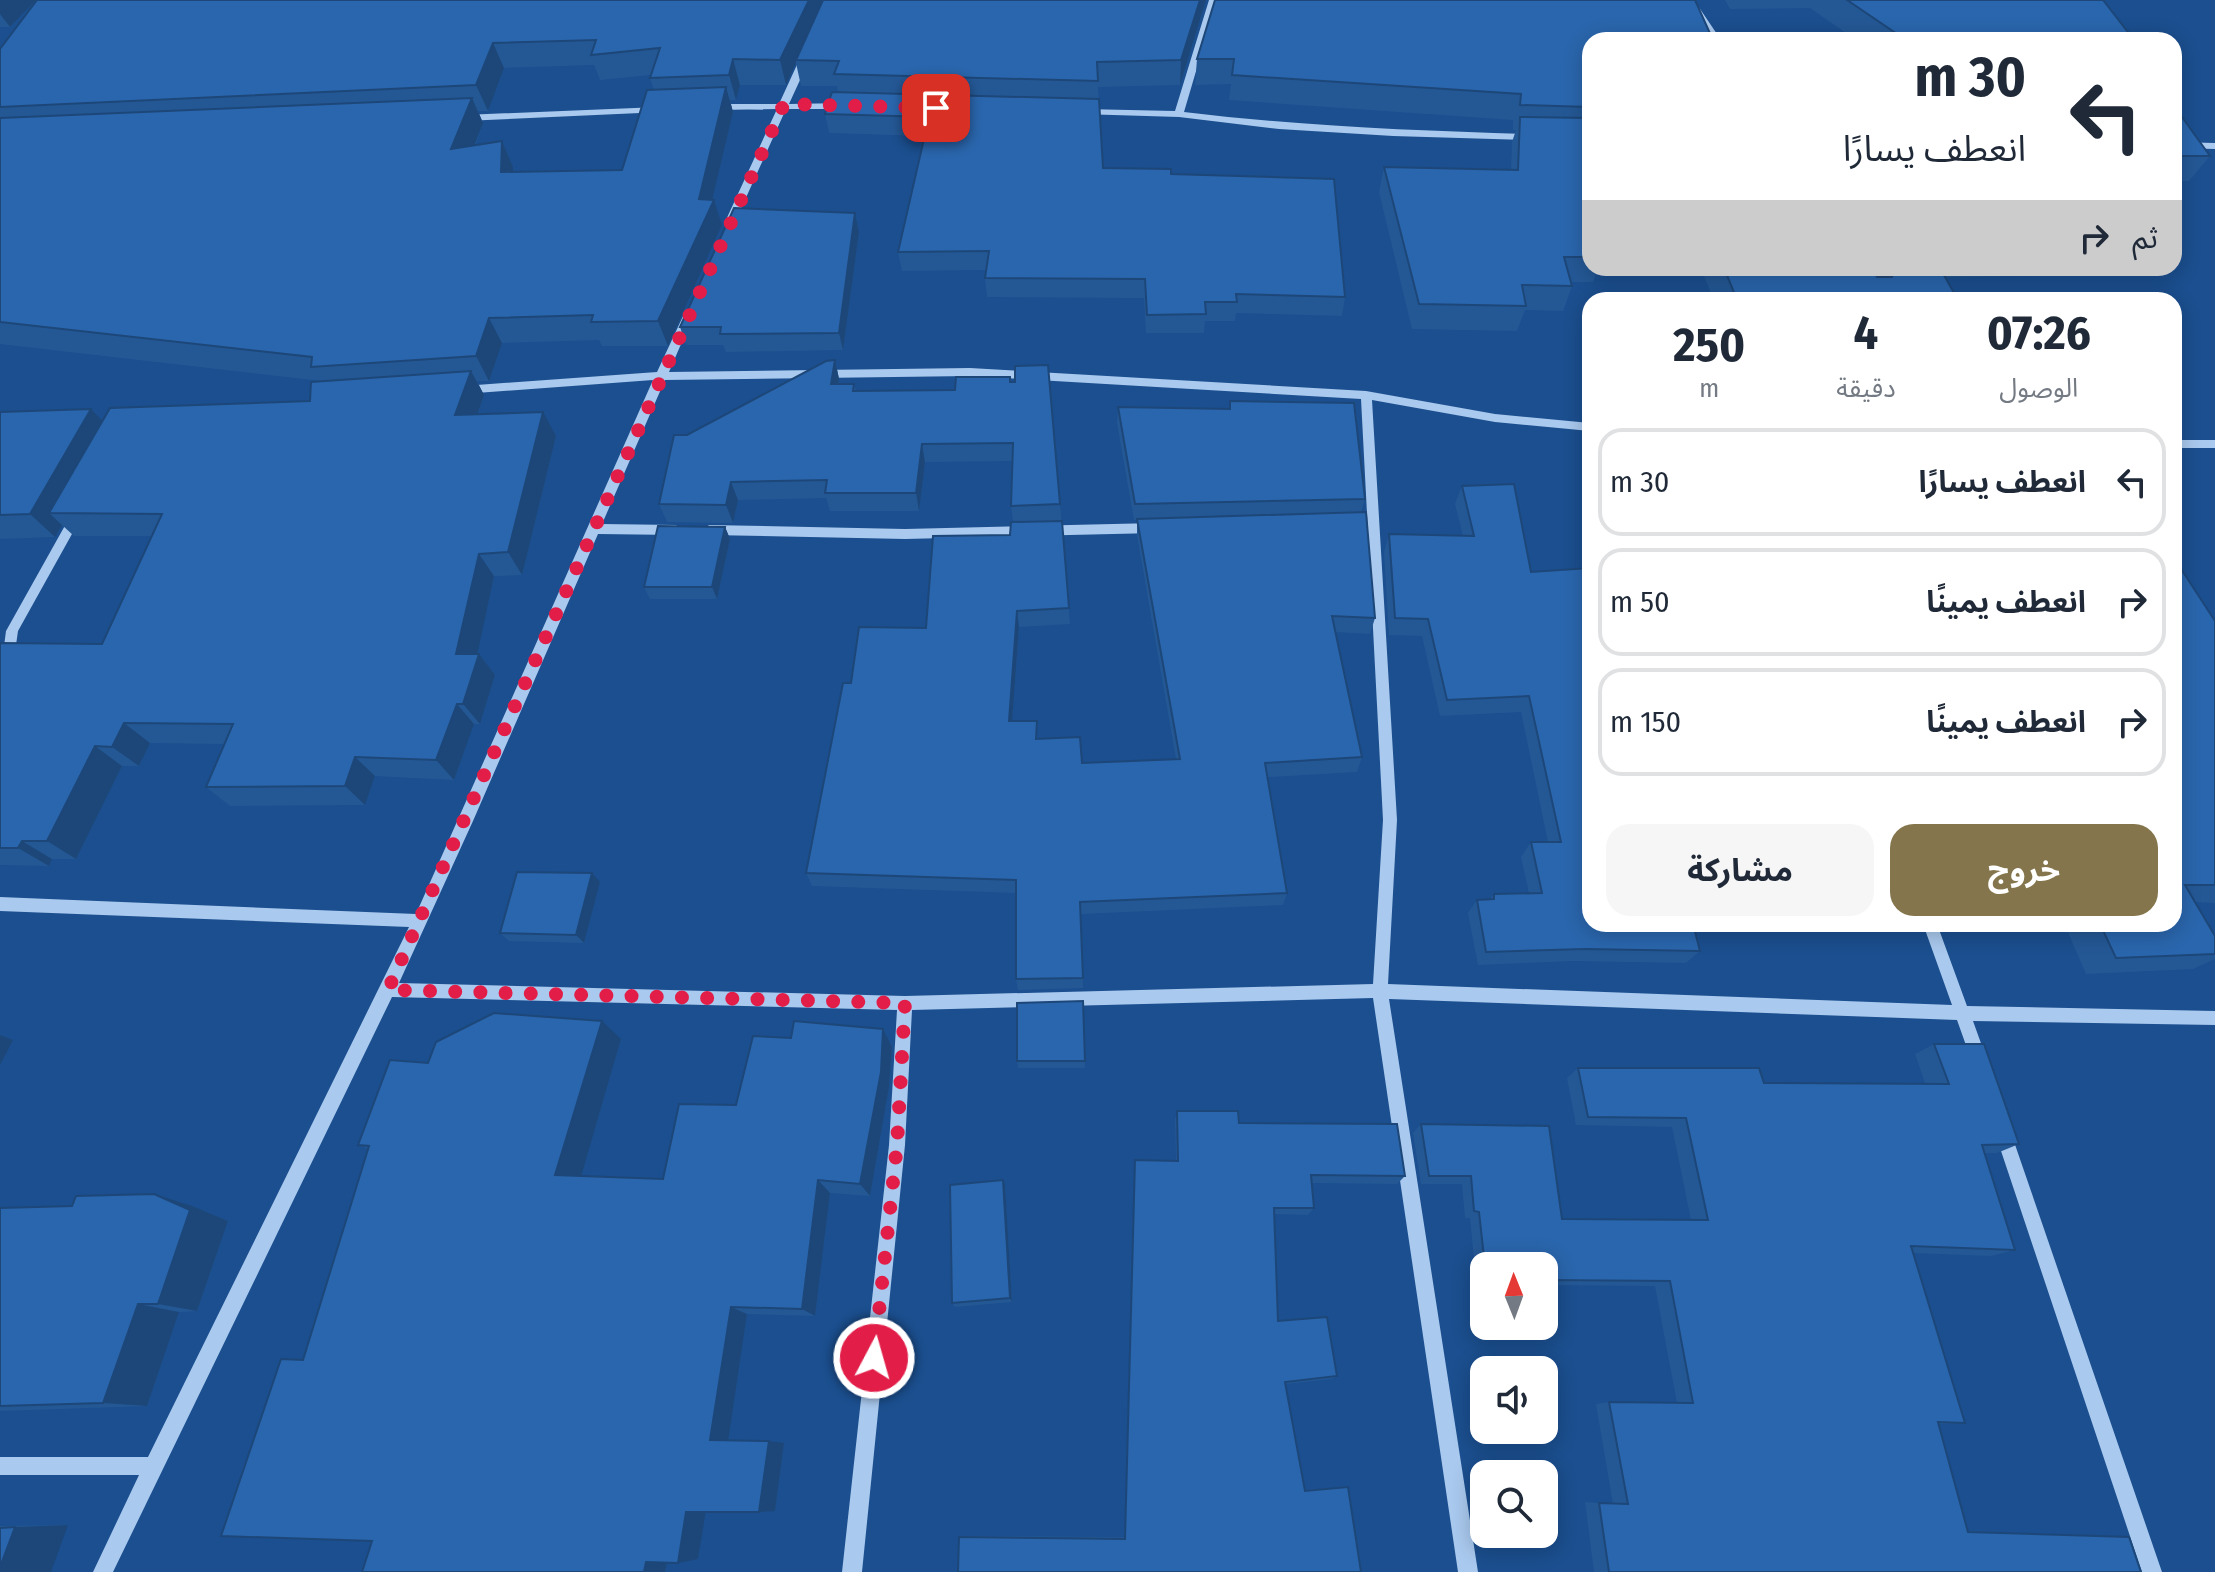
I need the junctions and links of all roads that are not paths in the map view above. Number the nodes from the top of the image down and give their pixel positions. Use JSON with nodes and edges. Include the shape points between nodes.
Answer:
{"nodes":[{"id":1,"x":1213,"y":0,"type":"edge"},
{"id":2,"x":1690,"y":0,"type":"edge"},
{"id":3,"x":1712,"y":32,"type":"edge"},
{"id":4,"x":814,"y":39,"type":"edge"},
{"id":5,"x":784,"y":104,"type":"junction"},
{"id":6,"x":863,"y":106,"type":"edge"},
{"id":7,"x":706,"y":108,"type":"edge"},
{"id":8,"x":674,"y":109,"type":"edge"},
{"id":9,"x":1068,"y":112,"type":"edge"},
{"id":10,"x":1179,"y":114,"type":"junction"},
{"id":11,"x":455,"y":118,"type":"edge"},
{"id":12,"x":1537,"y":137,"type":"edge"},
{"id":13,"x":2182,"y":145,"type":"edge"},
{"id":14,"x":2215,"y":146,"type":"edge"},
{"id":15,"x":725,"y":233,"type":"edge"},
{"id":16,"x":693,"y":305,"type":"edge"},
{"id":17,"x":661,"y":376,"type":"junction"},
{"id":18,"x":443,"y":392,"type":"edge"},
{"id":19,"x":1366,"y":395,"type":"junction"},
{"id":20,"x":1582,"y":426,"type":"edge"},
{"id":21,"x":2182,"y":444,"type":"edge"},
{"id":22,"x":2215,"y":444,"type":"edge"},
{"id":23,"x":80,"y":509,"type":"edge"},
{"id":24,"x":1172,"y":528,"type":"edge"},
{"id":25,"x":596,"y":529,"type":"junction"},
{"id":26,"x":0,"y":668,"type":"edge"},
{"id":27,"x":0,"y":904,"type":"edge"},
{"id":28,"x":420,"y":921,"type":"junction"},
{"id":29,"x":1933,"y":932,"type":"edge"},
{"id":30,"x":388,"y":990,"type":"junction"},
{"id":31,"x":1380,"y":991,"type":"junction"},
{"id":32,"x":905,"y":1003,"type":"junction"},
{"id":33,"x":1962,"y":1013,"type":"junction"},
{"id":34,"x":2215,"y":1018,"type":"edge"},
{"id":35,"x":1983,"y":1073,"type":"edge"},
{"id":36,"x":1998,"y":1119,"type":"edge"},
{"id":37,"x":0,"y":1466,"type":"edge"},
{"id":38,"x":152,"y":1466,"type":"junction"},
{"id":39,"x":103,"y":1572,"type":"edge"},
{"id":40,"x":852,"y":1572,"type":"edge"},
{"id":41,"x":1468,"y":1572,"type":"edge"},
{"id":42,"x":2152,"y":1572,"type":"edge"}],
"edges":[{"from":1,"to":10,"type":"street"},
{"from":2,"to":3,"type":"street"},
{"from":4,"to":5,"type":"street"},
{"from":5,"to":6,"type":"street"},
{"from":5,"to":7,"type":"street"},
{"from":5,"to":15,"type":"street"},
{"from":8,"to":11,"type":"street"},
{"from":9,"to":10,"type":"street"},
{"from":10,"to":12,"type":"street","via":[[1279,126]]},
{"from":13,"to":14,"type":"street"},
{"from":16,"to":17,"type":"street"},
{"from":17,"to":18,"type":"street"},
{"from":17,"to":19,"type":"street","via":[[970,372]]},
{"from":17,"to":25,"type":"street"},
{"from":19,"to":20,"type":"street","via":[[1495,418]]},
{"from":19,"to":31,"type":"street","via":[[1364,521],[1390,820]]},
{"from":21,"to":22,"type":"street"},
{"from":23,"to":26,"type":"street","via":[[12,631],[9,655]]},
{"from":24,"to":25,"type":"street","via":[[905,534]]},
{"from":25,"to":28,"type":"street"},
{"from":27,"to":28,"type":"street"},
{"from":28,"to":30,"type":"street"},
{"from":29,"to":33,"type":"street"},
{"from":30,"to":32,"type":"street"},
{"from":30,"to":38,"type":"street"},
{"from":31,"to":32,"type":"street"},
{"from":31,"to":33,"type":"street"},
{"from":31,"to":41,"type":"street"},
{"from":32,"to":40,"type":"street","via":[[897,1145]]},
{"from":33,"to":34,"type":"street"},
{"from":33,"to":35,"type":"street"},
{"from":36,"to":42,"type":"street"},
{"from":37,"to":38,"type":"street"},
{"from":38,"to":39,"type":"street"}]}
